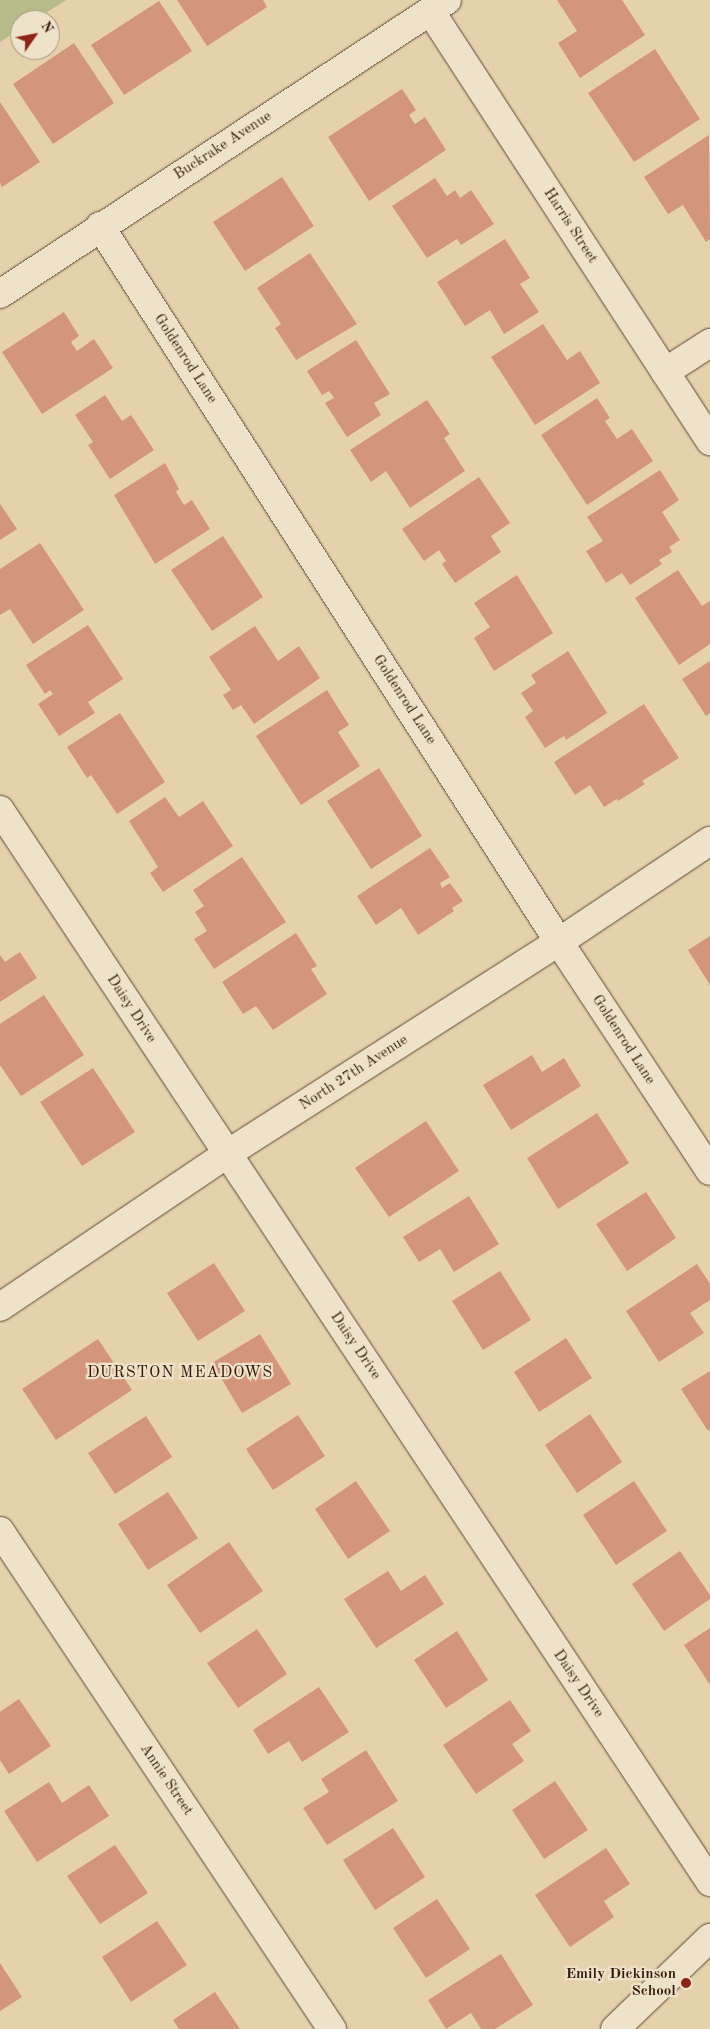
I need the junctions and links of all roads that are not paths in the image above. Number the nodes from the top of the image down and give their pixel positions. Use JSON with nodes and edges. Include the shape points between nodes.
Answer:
{"nodes":[{"id":1,"x":439,"y":6,"type":"edge"},
{"id":2,"x":100,"y":226,"type":"junction"},
{"id":3,"x":0,"y":294,"type":"edge"},
{"id":4,"x":710,"y":343,"type":"edge"},
{"id":5,"x":664,"y":372,"type":"junction"},
{"id":6,"x":710,"y":440,"type":"edge"},
{"id":7,"x":0,"y":810,"type":"edge"},
{"id":8,"x":710,"y":841,"type":"edge"},
{"id":9,"x":559,"y":942,"type":"junction"},
{"id":10,"x":227,"y":1154,"type":"junction"},
{"id":11,"x":710,"y":1172,"type":"edge"},
{"id":12,"x":0,"y":1307,"type":"edge"},
{"id":13,"x":0,"y":1531,"type":"edge"},
{"id":14,"x":710,"y":1882,"type":"edge"},
{"id":15,"x":710,"y":1938,"type":"edge"},
{"id":16,"x":332,"y":2029,"type":"edge"},
{"id":17,"x":615,"y":2029,"type":"edge"}],
"edges":[{"from":1,"to":2,"type":"street","name":"Buckrake Avenue"},
{"from":1,"to":5,"type":"street","name":"Harris Street"},
{"from":2,"to":3,"type":"street","name":"Buckrake Avenue"},
{"from":2,"to":9,"type":"street","name":"Goldenrod Lane"},
{"from":4,"to":5,"type":"street"},
{"from":5,"to":6,"type":"street","name":"Harris Street"},
{"from":7,"to":10,"type":"street","name":"Daisy Drive"},
{"from":8,"to":9,"type":"street","name":"North 27th Avenue"},
{"from":9,"to":10,"type":"street","name":"North 27th Avenue"},
{"from":9,"to":11,"type":"street","name":"Goldenrod Lane"},
{"from":10,"to":12,"type":"street","name":"North 27th Avenue"},
{"from":10,"to":14,"type":"street","name":"Daisy Drive"},
{"from":13,"to":16,"type":"street","name":"Annie Street"},
{"from":15,"to":17,"type":"street"}]}
